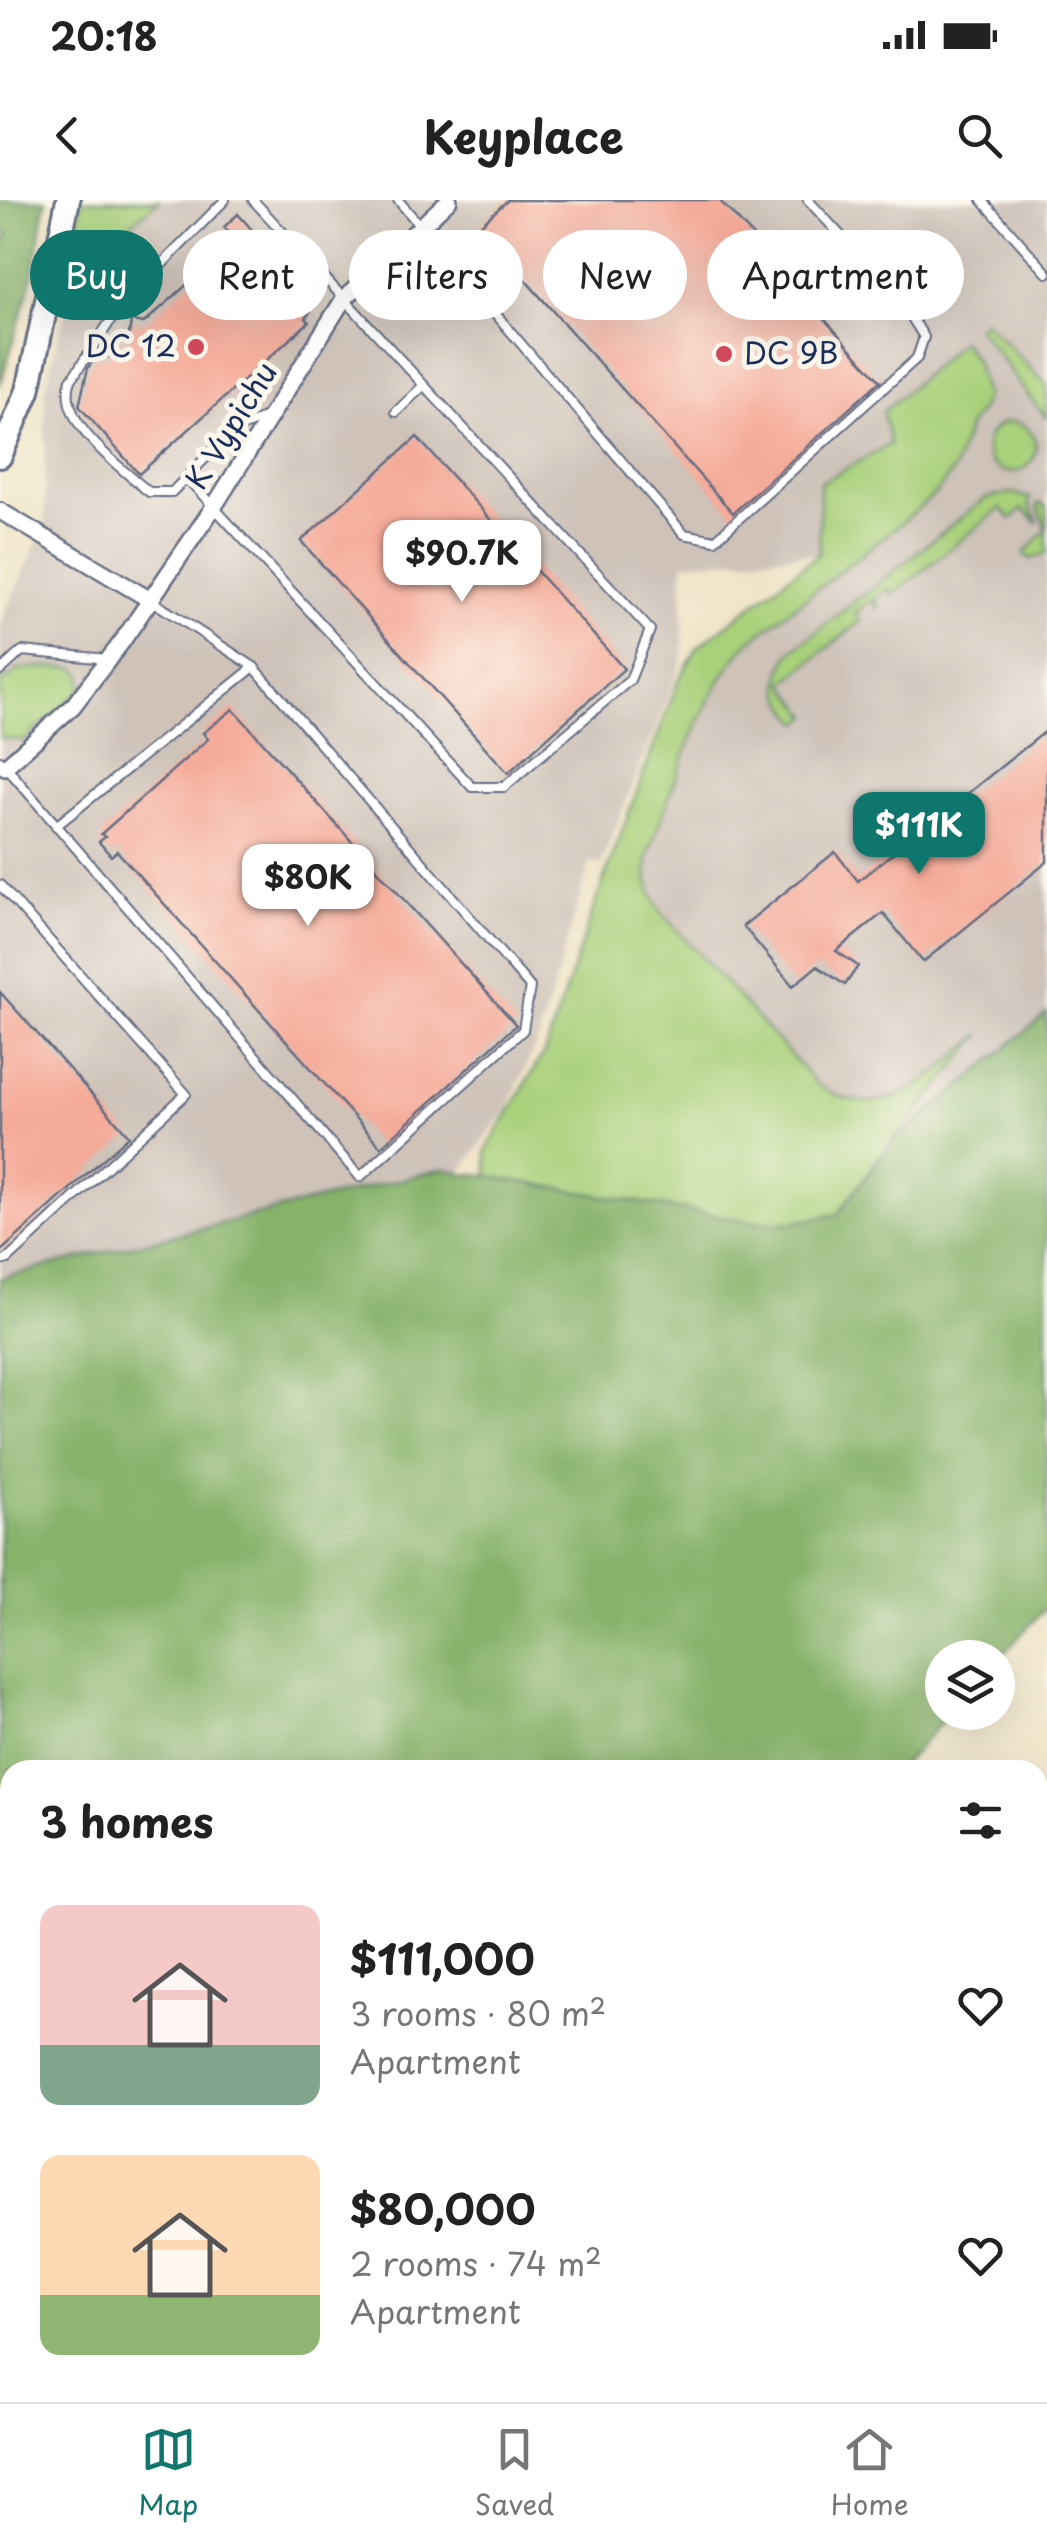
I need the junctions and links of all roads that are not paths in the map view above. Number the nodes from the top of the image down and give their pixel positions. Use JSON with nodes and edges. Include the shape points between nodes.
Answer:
{"nodes":[{"id":1,"x":68,"y":200,"type":"edge"},
{"id":2,"x":226,"y":200,"type":"edge"},
{"id":3,"x":252,"y":200,"type":"edge"},
{"id":4,"x":398,"y":200,"type":"edge"},
{"id":5,"x":449,"y":200,"type":"edge"},
{"id":6,"x":808,"y":200,"type":"edge"},
{"id":7,"x":982,"y":200,"type":"edge"},
{"id":8,"x":420,"y":225,"type":"junction"},
{"id":9,"x":1047,"y":273,"type":"edge"},
{"id":10,"x":343,"y":300,"type":"junction"},
{"id":11,"x":423,"y":386,"type":"junction"},
{"id":12,"x":396,"y":412,"type":"dead end"},
{"id":13,"x":272,"y":416,"type":"junction"},
{"id":14,"x":0,"y":456,"type":"edge"},
{"id":15,"x":186,"y":477,"type":"junction"},
{"id":16,"x":215,"y":505,"type":"junction"},
{"id":17,"x":0,"y":511,"type":"edge"},
{"id":18,"x":152,"y":601,"type":"junction"},
{"id":19,"x":109,"y":660,"type":"junction"},
{"id":20,"x":254,"y":667,"type":"junction"},
{"id":21,"x":0,"y":670,"type":"edge"},
{"id":22,"x":2,"y":766,"type":"edge"},
{"id":23,"x":56,"y":826,"type":"junction"},
{"id":24,"x":0,"y":885,"type":"edge"},
{"id":25,"x":0,"y":1261,"type":"edge"}],
"edges":[{"from":1,"to":14,"type":"main road","via":[[28,391]]},
{"from":2,"to":15,"type":"lane","via":[[119,308],[66,393],[68,409],[96,444],[149,492],[172,492]]},
{"from":3,"to":10,"type":"lane"},
{"from":4,"to":8,"type":"lane"},
{"from":5,"to":8,"type":"street","name":"K Vypichu"},
{"from":6,"to":8,"type":"lane","via":[[902,302],[924,337],[917,358],[716,540],[684,534]]},
{"from":7,"to":9,"type":"lane"},
{"from":8,"to":10,"type":"street","name":"K Vypichu"},
{"from":10,"to":11,"type":"lane"},
{"from":10,"to":13,"type":"street","name":"K Vypichu"},
{"from":11,"to":12,"type":"lane"},
{"from":11,"to":16,"type":"lane","via":[[650,630],[630,680],[504,787],[472,787]]},
{"from":13,"to":15,"type":"lane","via":[[233,430]]},
{"from":13,"to":16,"type":"street","name":"K Vypichu"},
{"from":15,"to":16,"type":"lane"},
{"from":16,"to":18,"type":"street","name":"K Vypichu"},
{"from":17,"to":18,"type":"street"},
{"from":18,"to":19,"type":"street","name":"K Vypichu"},
{"from":18,"to":20,"type":"lane"},
{"from":19,"to":21,"type":"lane","via":[[22,651]]},
{"from":19,"to":22,"type":"street","name":"K Vypichu","via":[[73,706]]},
{"from":20,"to":23,"type":"lane"},
{"from":20,"to":23,"type":"lane","via":[[530,987],[523,1030],[360,1177]]},
{"from":22,"to":23,"type":"lane"},
{"from":24,"to":25,"type":"lane","via":[[186,1094]]}]}
